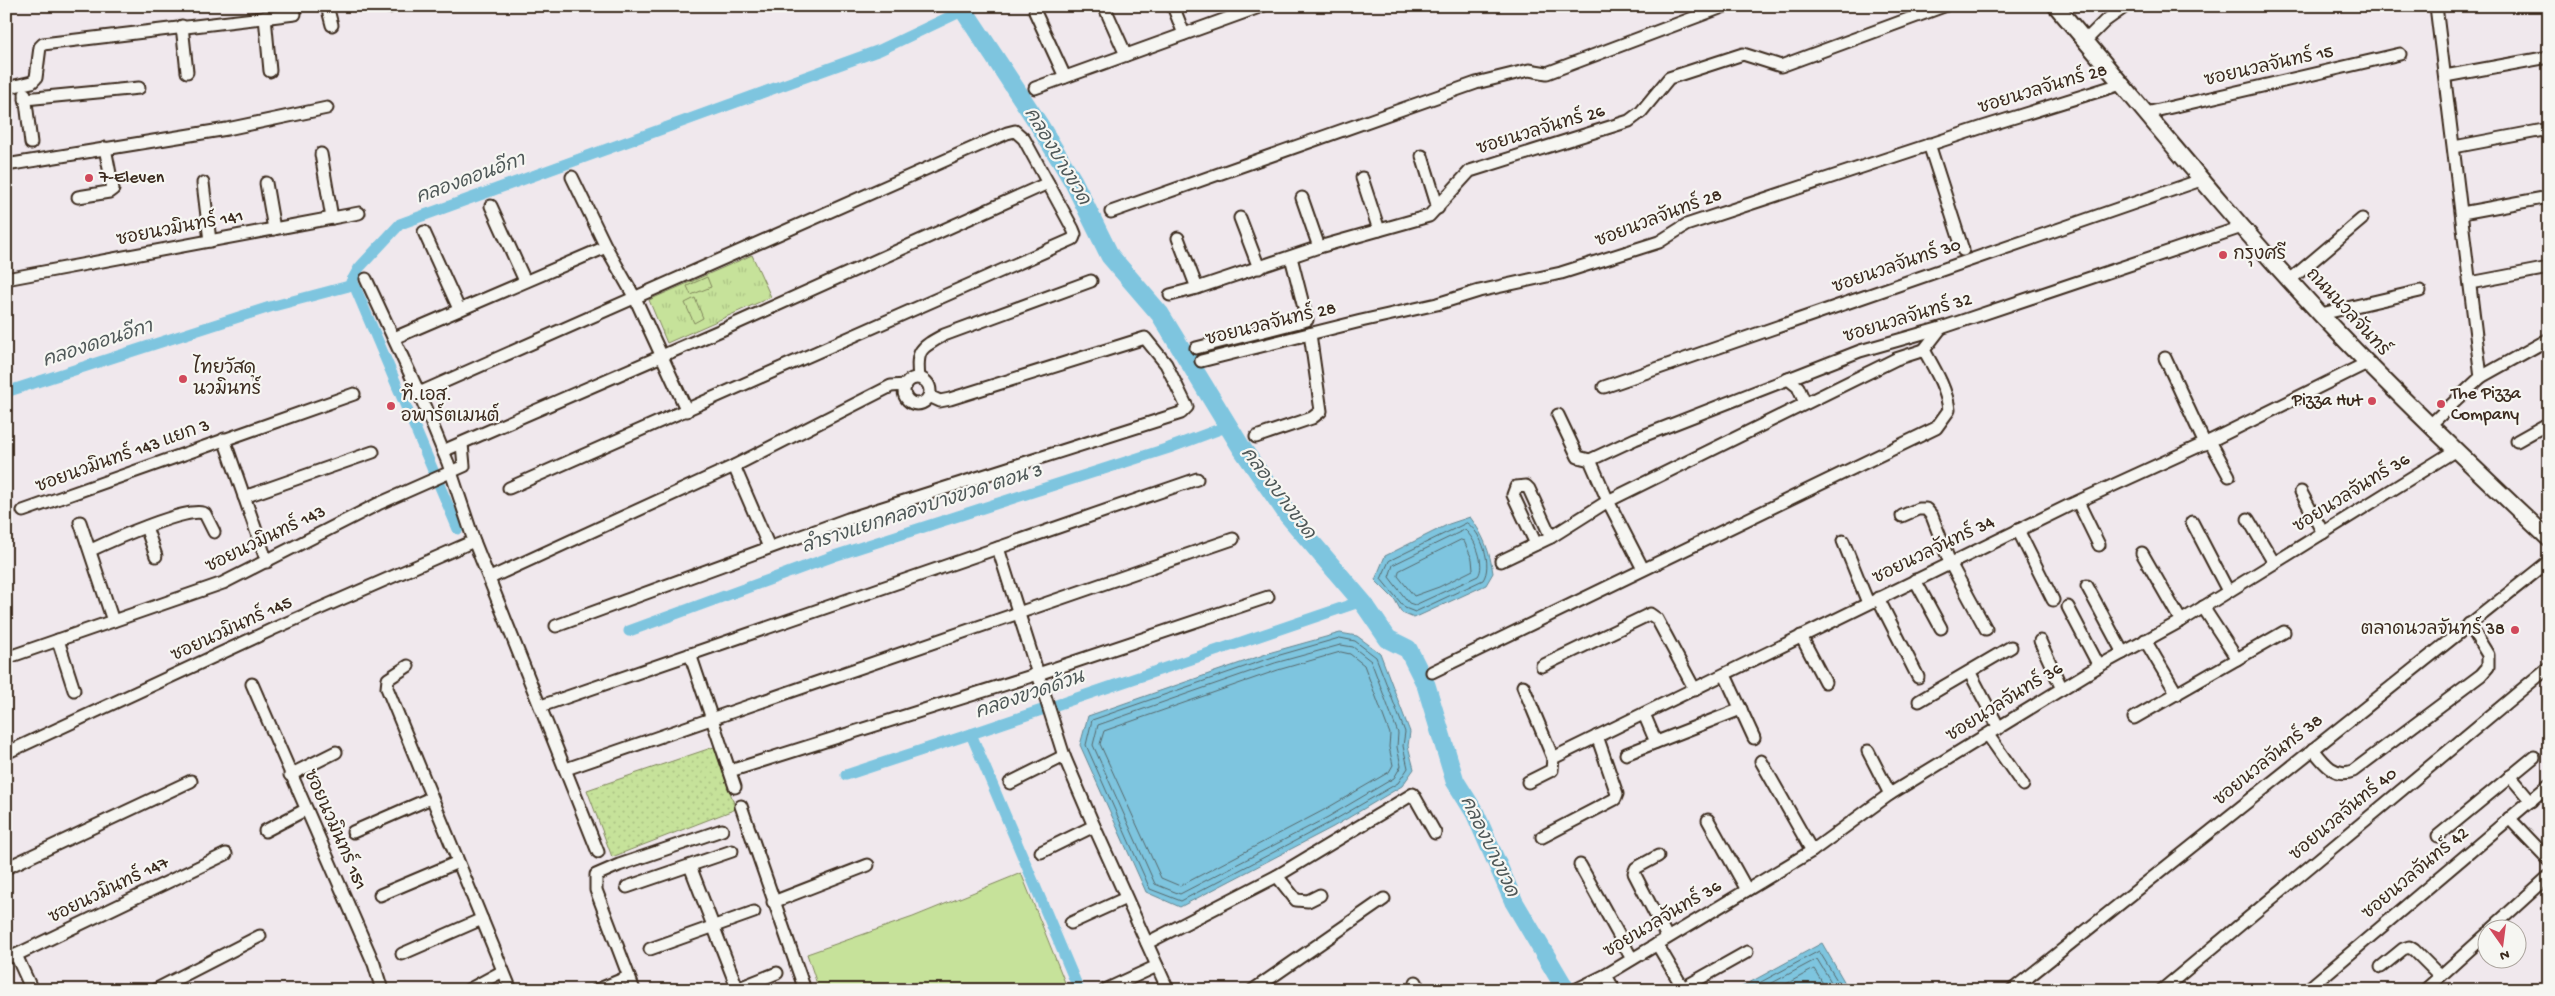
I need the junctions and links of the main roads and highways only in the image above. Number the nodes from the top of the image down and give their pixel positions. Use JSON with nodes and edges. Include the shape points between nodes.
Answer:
{"nodes":[{"id":1,"x":2056,"y":6,"type":"edge"},
{"id":2,"x":2549,"y":539,"type":"edge"}],
"edges":[{"from":1,"to":2,"type":"main road","name":"ถนนนวลจันทร์","via":[[2242,228],[2320,314],[2430,426]]}]}
